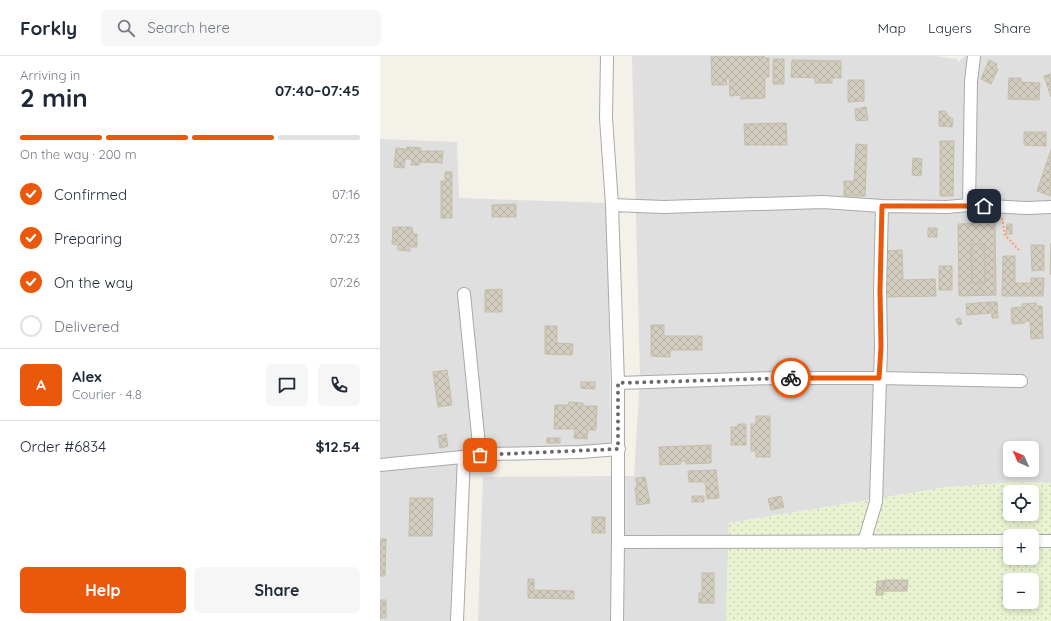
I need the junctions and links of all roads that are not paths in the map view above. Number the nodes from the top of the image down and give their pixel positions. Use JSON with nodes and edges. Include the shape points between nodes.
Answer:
{"nodes":[{"id":1,"x":607,"y":56,"type":"edge"},
{"id":2,"x":974,"y":56,"type":"edge"},
{"id":3,"x":612,"y":205,"type":"junction"},
{"id":4,"x":969,"y":205,"type":"junction"},
{"id":5,"x":882,"y":206,"type":"junction"},
{"id":6,"x":1051,"y":207,"type":"edge"},
{"id":7,"x":464,"y":294,"type":"dead end"},
{"id":8,"x":879,"y":378,"type":"junction"},
{"id":9,"x":1021,"y":381,"type":"dead end"},
{"id":10,"x":618,"y":383,"type":"junction"},
{"id":11,"x":618,"y":449,"type":"junction"},
{"id":12,"x":480,"y":455,"type":"junction"},
{"id":13,"x":464,"y":457,"type":"junction"},
{"id":14,"x":380,"y":465,"type":"edge"},
{"id":15,"x":1003,"y":541,"type":"edge"},
{"id":16,"x":1039,"y":541,"type":"edge"},
{"id":17,"x":1051,"y":541,"type":"edge"},
{"id":18,"x":618,"y":542,"type":"junction"},
{"id":19,"x":864,"y":542,"type":"junction"},
{"id":20,"x":456,"y":621,"type":"edge"},
{"id":21,"x":617,"y":621,"type":"edge"}],
"edges":[{"from":1,"to":3,"type":"street","via":[[606,118]]},
{"from":2,"to":4,"type":"street","via":[[971,81]]},
{"from":3,"to":5,"type":"street","via":[[672,207],[823,202]]},
{"from":3,"to":10,"type":"street"},
{"from":4,"to":5,"type":"street"},
{"from":4,"to":6,"type":"street"},
{"from":5,"to":8,"type":"street"},
{"from":7,"to":12,"type":"street"},
{"from":8,"to":9,"type":"street"},
{"from":8,"to":10,"type":"street"},
{"from":8,"to":19,"type":"street","via":[[876,502]]},
{"from":10,"to":11,"type":"street"},
{"from":11,"to":12,"type":"street"},
{"from":11,"to":18,"type":"street"},
{"from":12,"to":13,"type":"street"},
{"from":13,"to":14,"type":"street"},
{"from":13,"to":20,"type":"street"},
{"from":15,"to":19,"type":"street"},
{"from":16,"to":17,"type":"street"},
{"from":18,"to":19,"type":"street"},
{"from":18,"to":21,"type":"street"}]}
